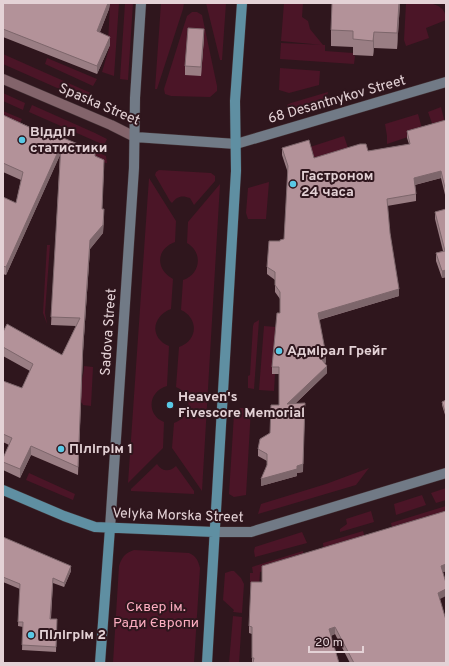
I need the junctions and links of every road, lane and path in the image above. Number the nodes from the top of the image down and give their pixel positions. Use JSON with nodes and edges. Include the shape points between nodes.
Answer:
{"nodes":[{"id":1,"x":141,"y":3,"type":"edge"},
{"id":2,"x":242,"y":3,"type":"edge"},
{"id":3,"x":3,"y":79,"type":"edge"},
{"id":4,"x":446,"y":82,"type":"edge"},
{"id":5,"x":135,"y":137,"type":"junction"},
{"id":6,"x":236,"y":144,"type":"junction"},
{"id":7,"x":446,"y":473,"type":"edge"},
{"id":8,"x":3,"y":490,"type":"edge"},
{"id":9,"x":110,"y":528,"type":"junction"},
{"id":10,"x":214,"y":532,"type":"junction"},
{"id":11,"x":100,"y":663,"type":"edge"},
{"id":12,"x":207,"y":663,"type":"edge"}],
"edges":[{"from":1,"to":5,"type":"main road","name":"Sadova Street"},
{"from":2,"to":6,"type":"main road","via":[[235,101]]},
{"from":3,"to":5,"type":"street","name":"Spaska Street"},
{"from":4,"to":6,"type":"main road","name":"68 Desantnykov Street"},
{"from":5,"to":6,"type":"main road","name":"Spaska Street"},
{"from":5,"to":9,"type":"main road","name":"Sadova Street"},
{"from":6,"to":10,"type":"main road"},
{"from":7,"to":10,"type":"main road","name":"Velyka Morska Street","via":[[251,532]]},
{"from":8,"to":9,"type":"main road","name":"Velyka Morska Street","via":[[84,524]]},
{"from":9,"to":10,"type":"main road","name":"Velyka Morska Street"},
{"from":9,"to":11,"type":"main road","name":"Sadova Street"},
{"from":10,"to":12,"type":"main road"}]}
